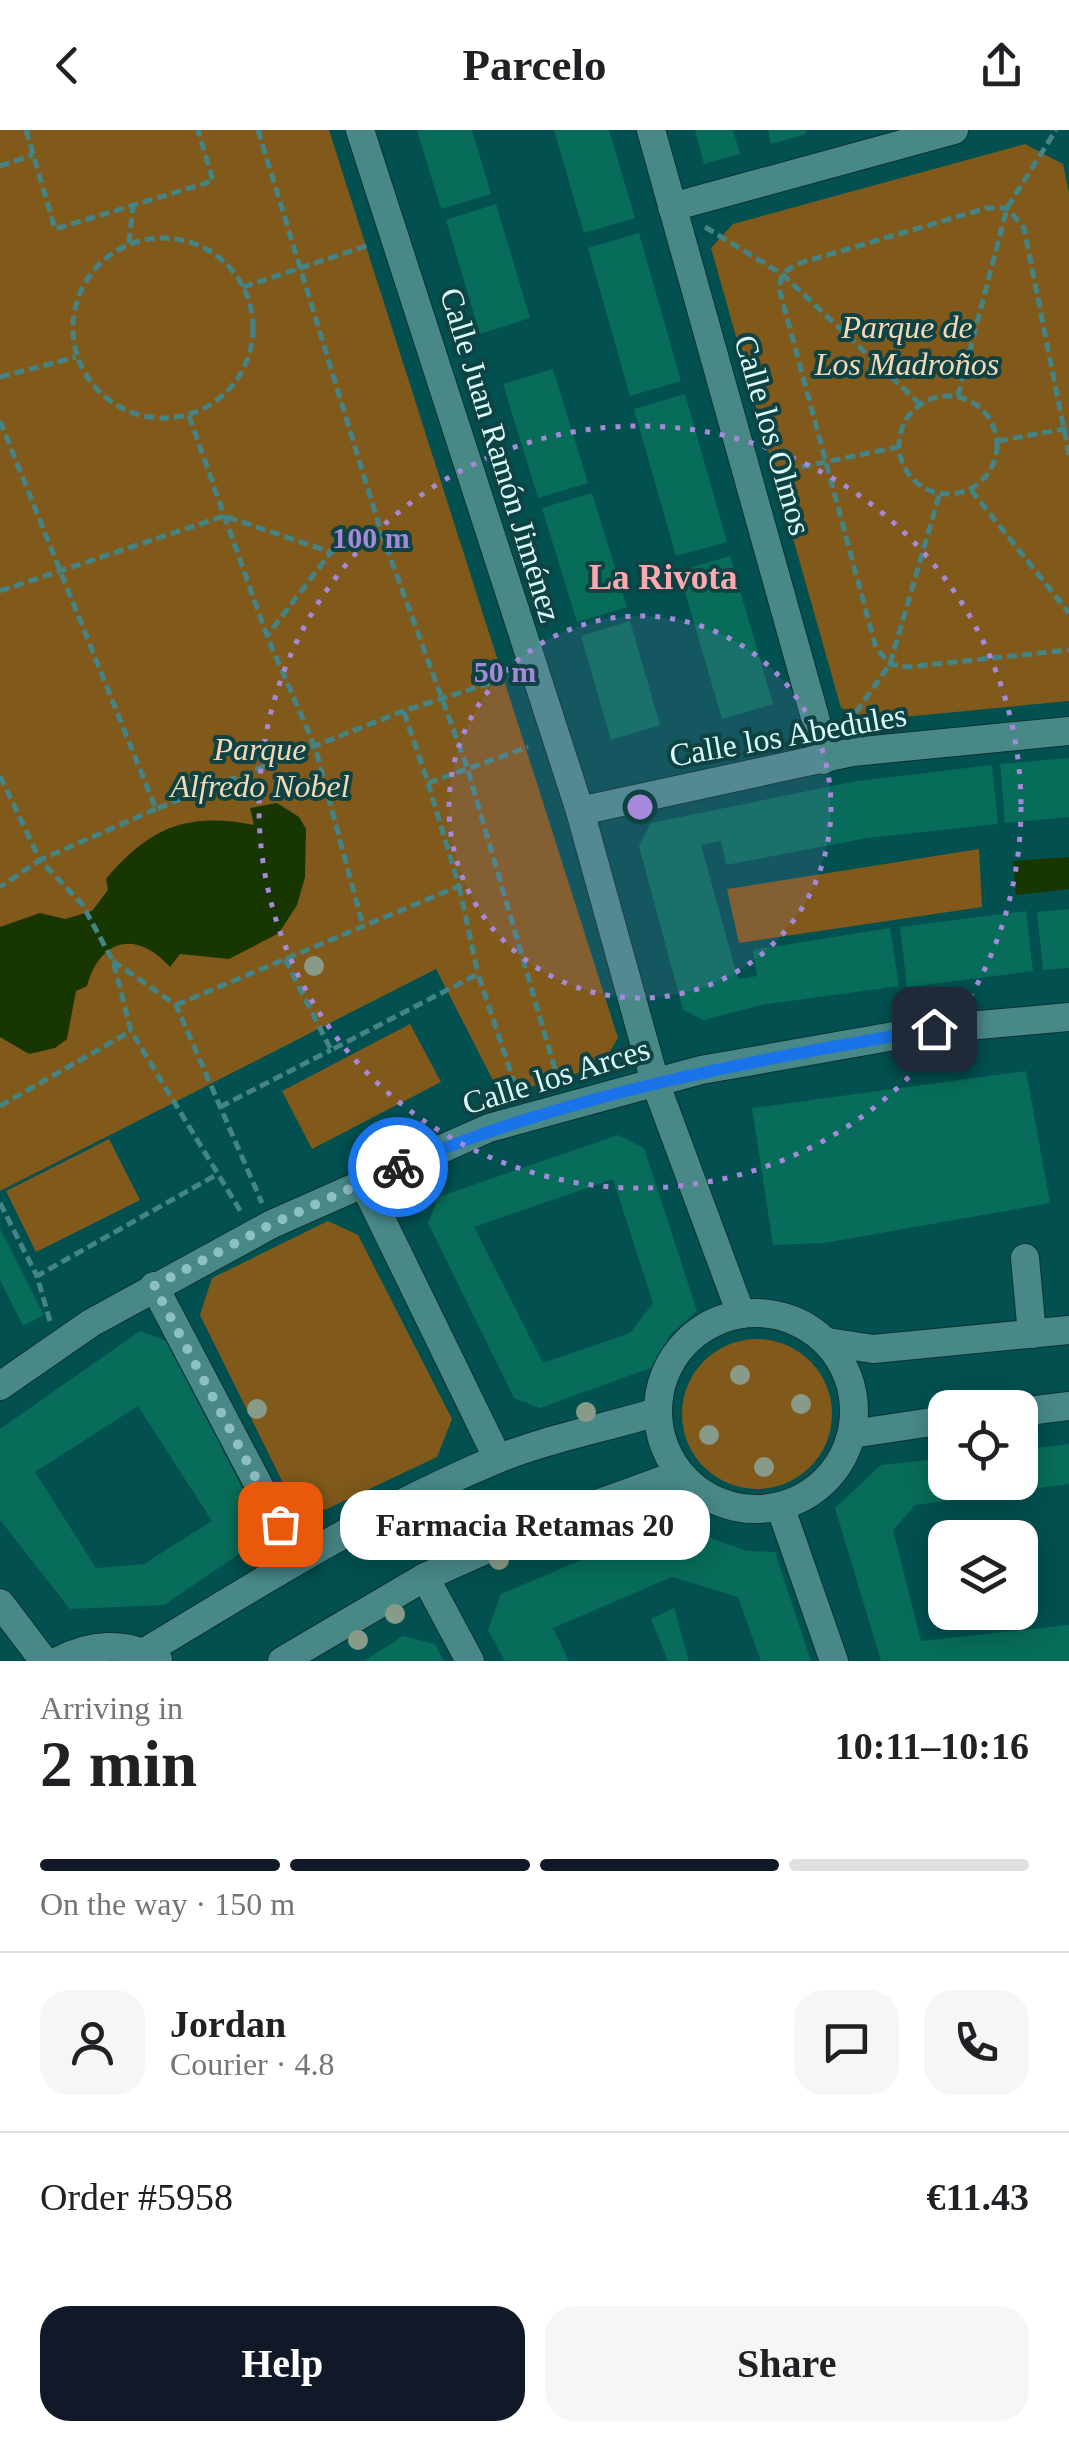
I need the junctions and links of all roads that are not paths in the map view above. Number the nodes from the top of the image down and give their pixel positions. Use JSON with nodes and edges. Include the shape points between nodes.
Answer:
{"nodes":[{"id":1,"x":360,"y":130,"type":"edge"},
{"id":2,"x":652,"y":130,"type":"edge"},
{"id":3,"x":954,"y":130,"type":"edge"},
{"id":4,"x":850,"y":144,"type":"edge"},
{"id":5,"x":672,"y":207,"type":"junction"},
{"id":6,"x":1069,"y":731,"type":"edge"},
{"id":7,"x":823,"y":760,"type":"junction"},
{"id":8,"x":580,"y":811,"type":"junction"},
{"id":9,"x":1069,"y":1016,"type":"edge"},
{"id":10,"x":656,"y":1082,"type":"junction"},
{"id":11,"x":364,"y":1182,"type":"junction"},
{"id":12,"x":1025,"y":1258,"type":"dead end"},
{"id":13,"x":154,"y":1286,"type":"junction"},
{"id":14,"x":740,"y":1314,"type":"junction"},
{"id":15,"x":1069,"y":1330,"type":"edge"},
{"id":16,"x":1032,"y":1334,"type":"junction"},
{"id":17,"x":828,"y":1342,"type":"junction"},
{"id":18,"x":0,"y":1386,"type":"edge"},
{"id":19,"x":1069,"y":1406,"type":"edge"},
{"id":20,"x":1038,"y":1410,"type":"edge"},
{"id":21,"x":657,"y":1412,"type":"junction"},
{"id":22,"x":928,"y":1423,"type":"edge"},
{"id":23,"x":852,"y":1434,"type":"junction"},
{"id":24,"x":498,"y":1459,"type":"junction"},
{"id":25,"x":680,"y":1474,"type":"junction"},
{"id":26,"x":780,"y":1506,"type":"junction"},
{"id":27,"x":298,"y":1558,"type":"junction"},
{"id":28,"x":425,"y":1576,"type":"junction"},
{"id":29,"x":0,"y":1603,"type":"edge"},
{"id":30,"x":152,"y":1657,"type":"edge"},
{"id":31,"x":44,"y":1661,"type":"edge"},
{"id":32,"x":58,"y":1661,"type":"edge"},
{"id":33,"x":282,"y":1661,"type":"edge"},
{"id":34,"x":470,"y":1661,"type":"edge"},
{"id":35,"x":834,"y":1661,"type":"edge"}],
"edges":[{"from":1,"to":8,"type":"street","name":"Calle Juan Ramón Jiménez"},
{"from":2,"to":5,"type":"street","name":"Calle los Olmos"},
{"from":3,"to":4,"type":"street"},
{"from":4,"to":5,"type":"street"},
{"from":5,"to":7,"type":"street","name":"Calle los Olmos"},
{"from":6,"to":7,"type":"street","name":"Calle los Abedules"},
{"from":7,"to":8,"type":"street","name":"Calle los Abedules"},
{"from":8,"to":10,"type":"street","name":"Calle Juan Ramón Jiménez"},
{"from":9,"to":10,"type":"street","name":"Calle los Arces","via":[[934,1029]]},
{"from":10,"to":11,"type":"street","name":"Calle los Arces","via":[[489,1128]]},
{"from":10,"to":14,"type":"street","name":"Calle Juan Ramón Jiménez"},
{"from":11,"to":13,"type":"street","name":"Calle los Arces"},
{"from":11,"to":24,"type":"street"},
{"from":12,"to":16,"type":"street"},
{"from":13,"to":18,"type":"street","name":"Calle los Arces"},
{"from":13,"to":27,"type":"street"},
{"from":14,"to":17,"type":"street","via":[[781,1314]]},
{"from":14,"to":21,"type":"street","via":[[698,1330],[676,1352],[661,1380]]},
{"from":15,"to":16,"type":"street"},
{"from":16,"to":17,"type":"street","via":[[873,1348]]},
{"from":17,"to":23,"type":"street","via":[[855,1402]]},
{"from":19,"to":20,"type":"street"},
{"from":21,"to":24,"type":"street"},
{"from":21,"to":25,"type":"street","via":[[659,1434]]},
{"from":22,"to":23,"type":"street"},
{"from":23,"to":26,"type":"street","via":[[826,1480]]},
{"from":24,"to":27,"type":"street"},
{"from":25,"to":26,"type":"street","via":[[725,1505]]},
{"from":25,"to":28,"type":"street"},
{"from":26,"to":35,"type":"street"},
{"from":27,"to":30,"type":"street"},
{"from":28,"to":33,"type":"street"},
{"from":28,"to":34,"type":"street"},
{"from":29,"to":31,"type":"street"},
{"from":30,"to":32,"type":"street","via":[[112,1645]]}]}
